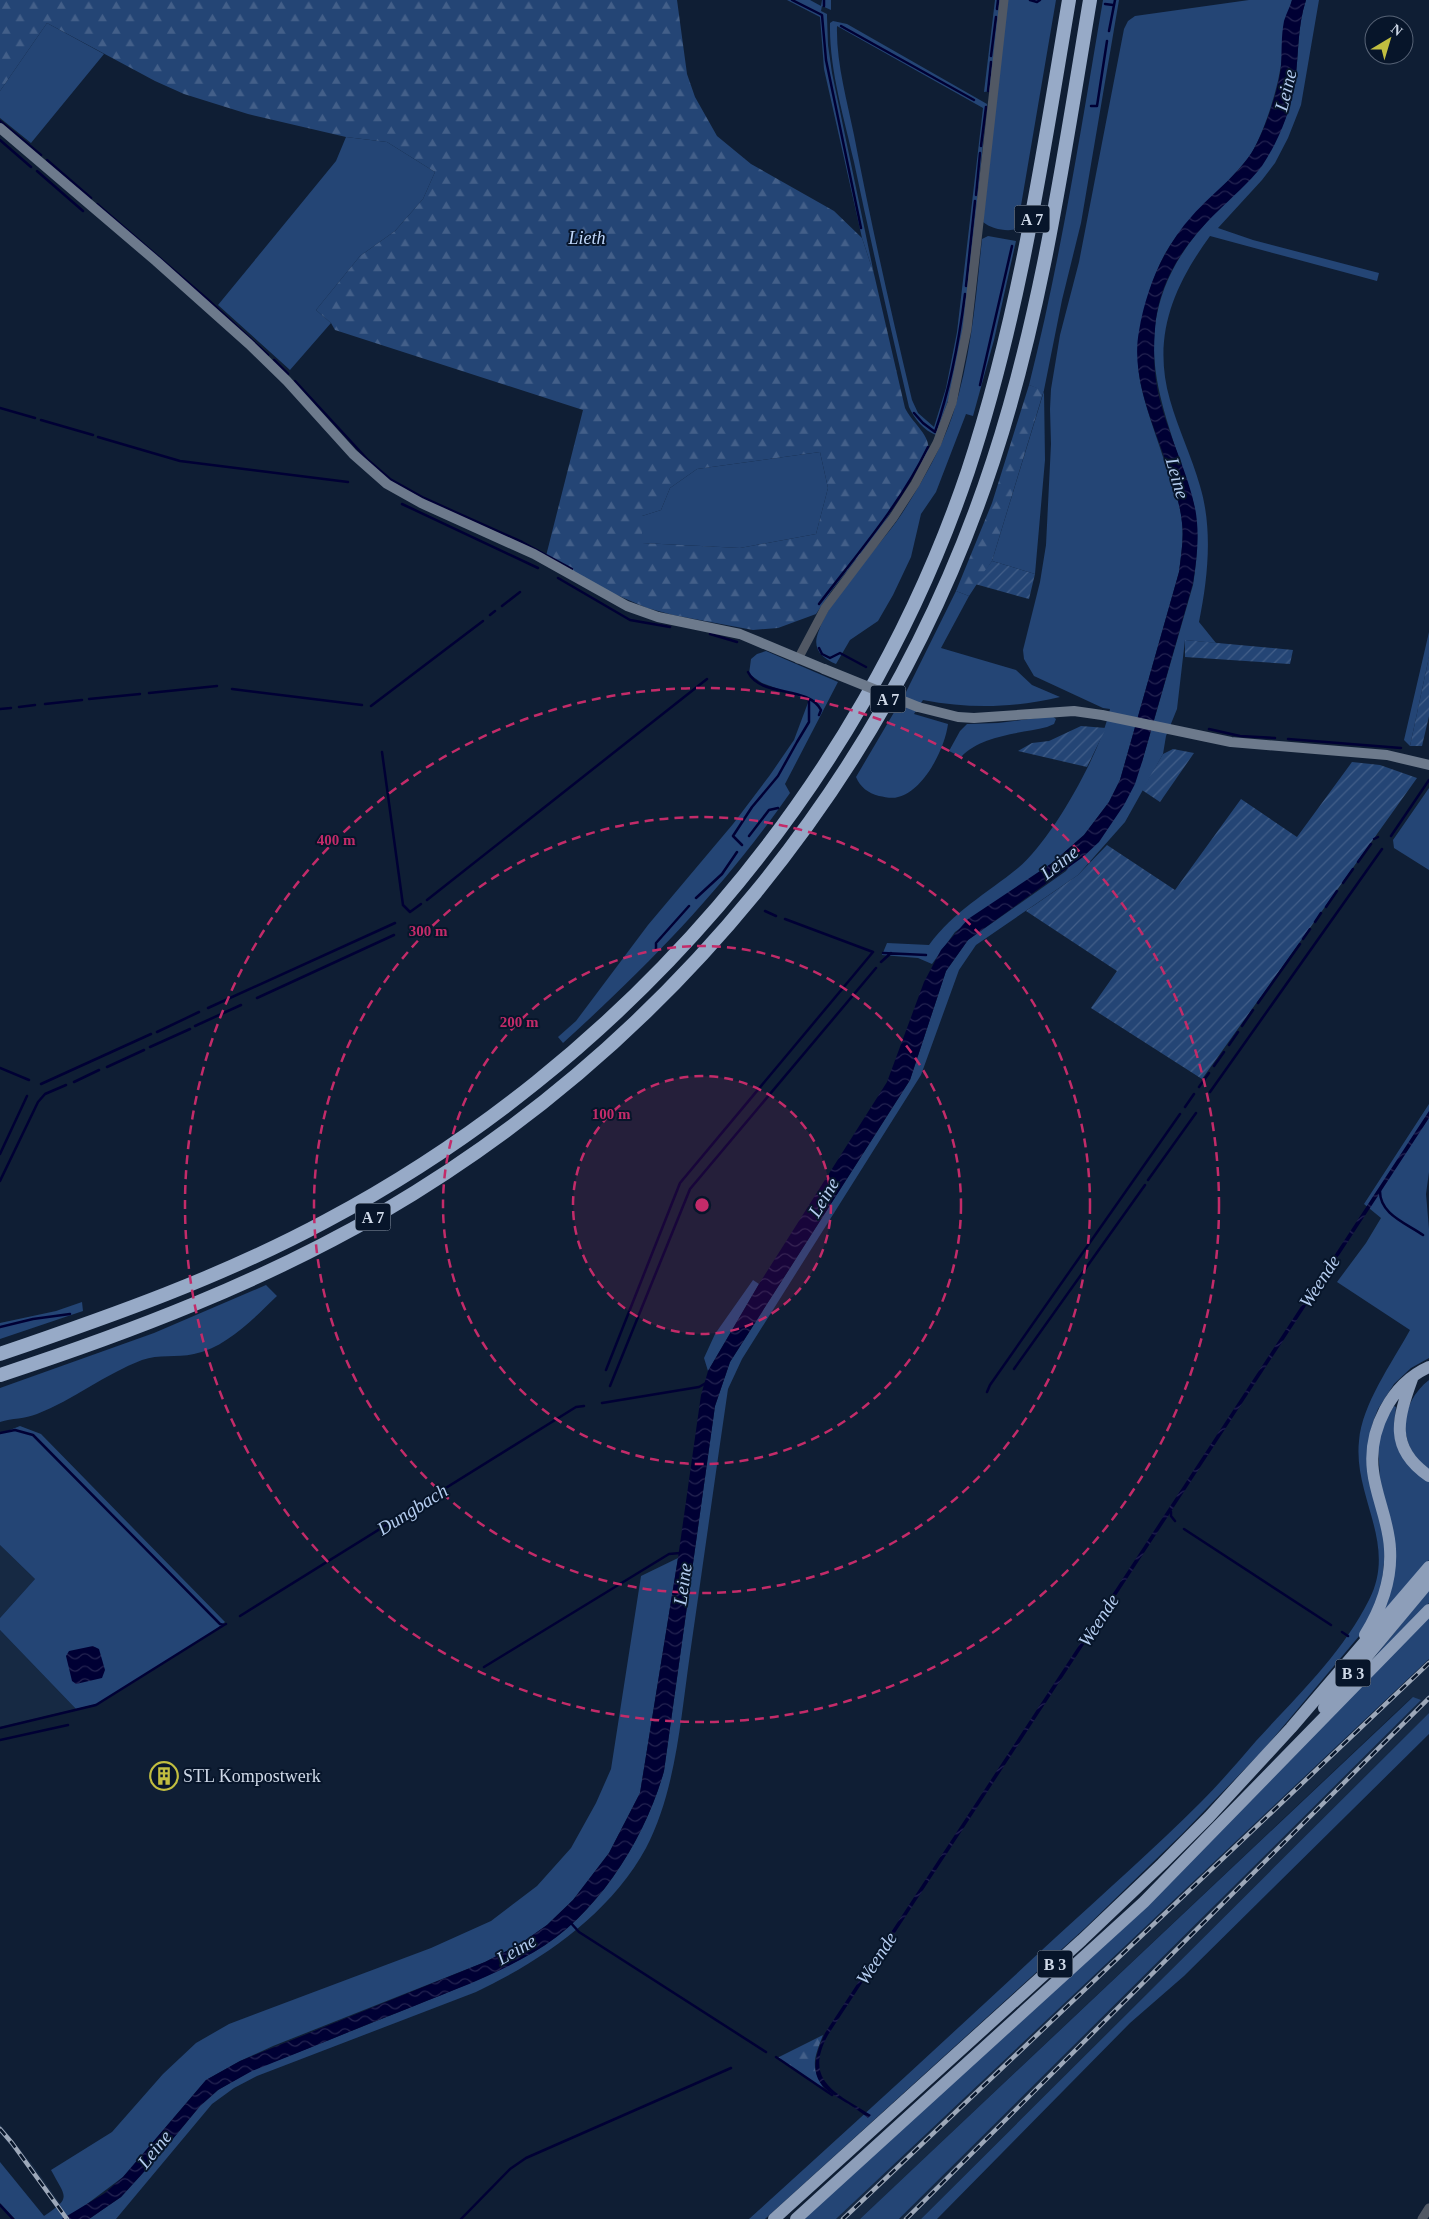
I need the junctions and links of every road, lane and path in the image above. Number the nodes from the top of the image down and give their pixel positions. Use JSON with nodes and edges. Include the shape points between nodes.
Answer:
{"nodes":[{"id":1,"x":1004,"y":0,"type":"edge"},
{"id":2,"x":1069,"y":0,"type":"edge"},
{"id":3,"x":1090,"y":0,"type":"edge"},
{"id":4,"x":0,"y":128,"type":"edge"},
{"id":5,"x":798,"y":658,"type":"junction"},
{"id":6,"x":1429,"y":765,"type":"edge"},
{"id":7,"x":0,"y":1354,"type":"edge"},
{"id":8,"x":1429,"y":1367,"type":"edge"},
{"id":9,"x":0,"y":1375,"type":"edge"},
{"id":10,"x":1412,"y":1379,"type":"junction"},
{"id":11,"x":1429,"y":1476,"type":"edge"},
{"id":12,"x":1429,"y":1567,"type":"edge"},
{"id":13,"x":1429,"y":1582,"type":"edge"},
{"id":14,"x":1429,"y":1610,"type":"edge"},
{"id":15,"x":1356,"y":1650,"type":"junction"},
{"id":16,"x":1278,"y":1764,"type":"junction"},
{"id":17,"x":1429,"y":2208,"type":"edge"},
{"id":18,"x":774,"y":2219,"type":"edge"},
{"id":19,"x":796,"y":2219,"type":"edge"},
{"id":20,"x":1422,"y":2219,"type":"edge"}],
"edges":[{"from":1,"to":5,"type":"street","via":[[967,329],[952,403],[937,443],[915,484],[894,518],[825,608]]},
{"from":2,"to":7,"type":"highway","number":"A 7","via":[[1014,310],[993,390],[955,507],[919,594],[862,704],[822,770],[754,863],[704,924],[621,1009],[531,1087],[434,1158],[329,1220],[247,1260],[168,1294]]},
{"from":3,"to":9,"type":"highway","number":"A 7","via":[[1039,288],[1014,391],[978,503],[933,611],[884,707],[833,789],[769,877],[691,967],[604,1051],[543,1103],[445,1173],[346,1232],[268,1271],[174,1313]]},
{"from":4,"to":5,"type":"main road","via":[[250,344],[353,454],[387,484],[534,554],[627,606],[729,631]]},
{"from":5,"to":6,"type":"main road","bridge":true,"via":[[918,708],[958,717],[1074,711],[1250,745],[1387,754]]},
{"from":8,"to":10,"type":"highway"},
{"from":10,"to":11,"type":"highway","via":[[1400,1416],[1401,1441],[1412,1462]]},
{"from":10,"to":15,"type":"highway","via":[[1392,1399],[1374,1434],[1373,1471],[1388,1532],[1389,1575],[1380,1605]]},
{"from":12,"to":15,"type":"highway","number":"B 3"},
{"from":13,"to":16,"type":"highway","number":"B 3"},
{"from":14,"to":16,"type":"highway"},
{"from":15,"to":18,"type":"highway","number":"B 3","via":[[1261,1761],[1162,1864]]},
{"from":16,"to":19,"type":"highway","number":"B 3","via":[[1144,1902]]},
{"from":17,"to":20,"type":"street"}]}
